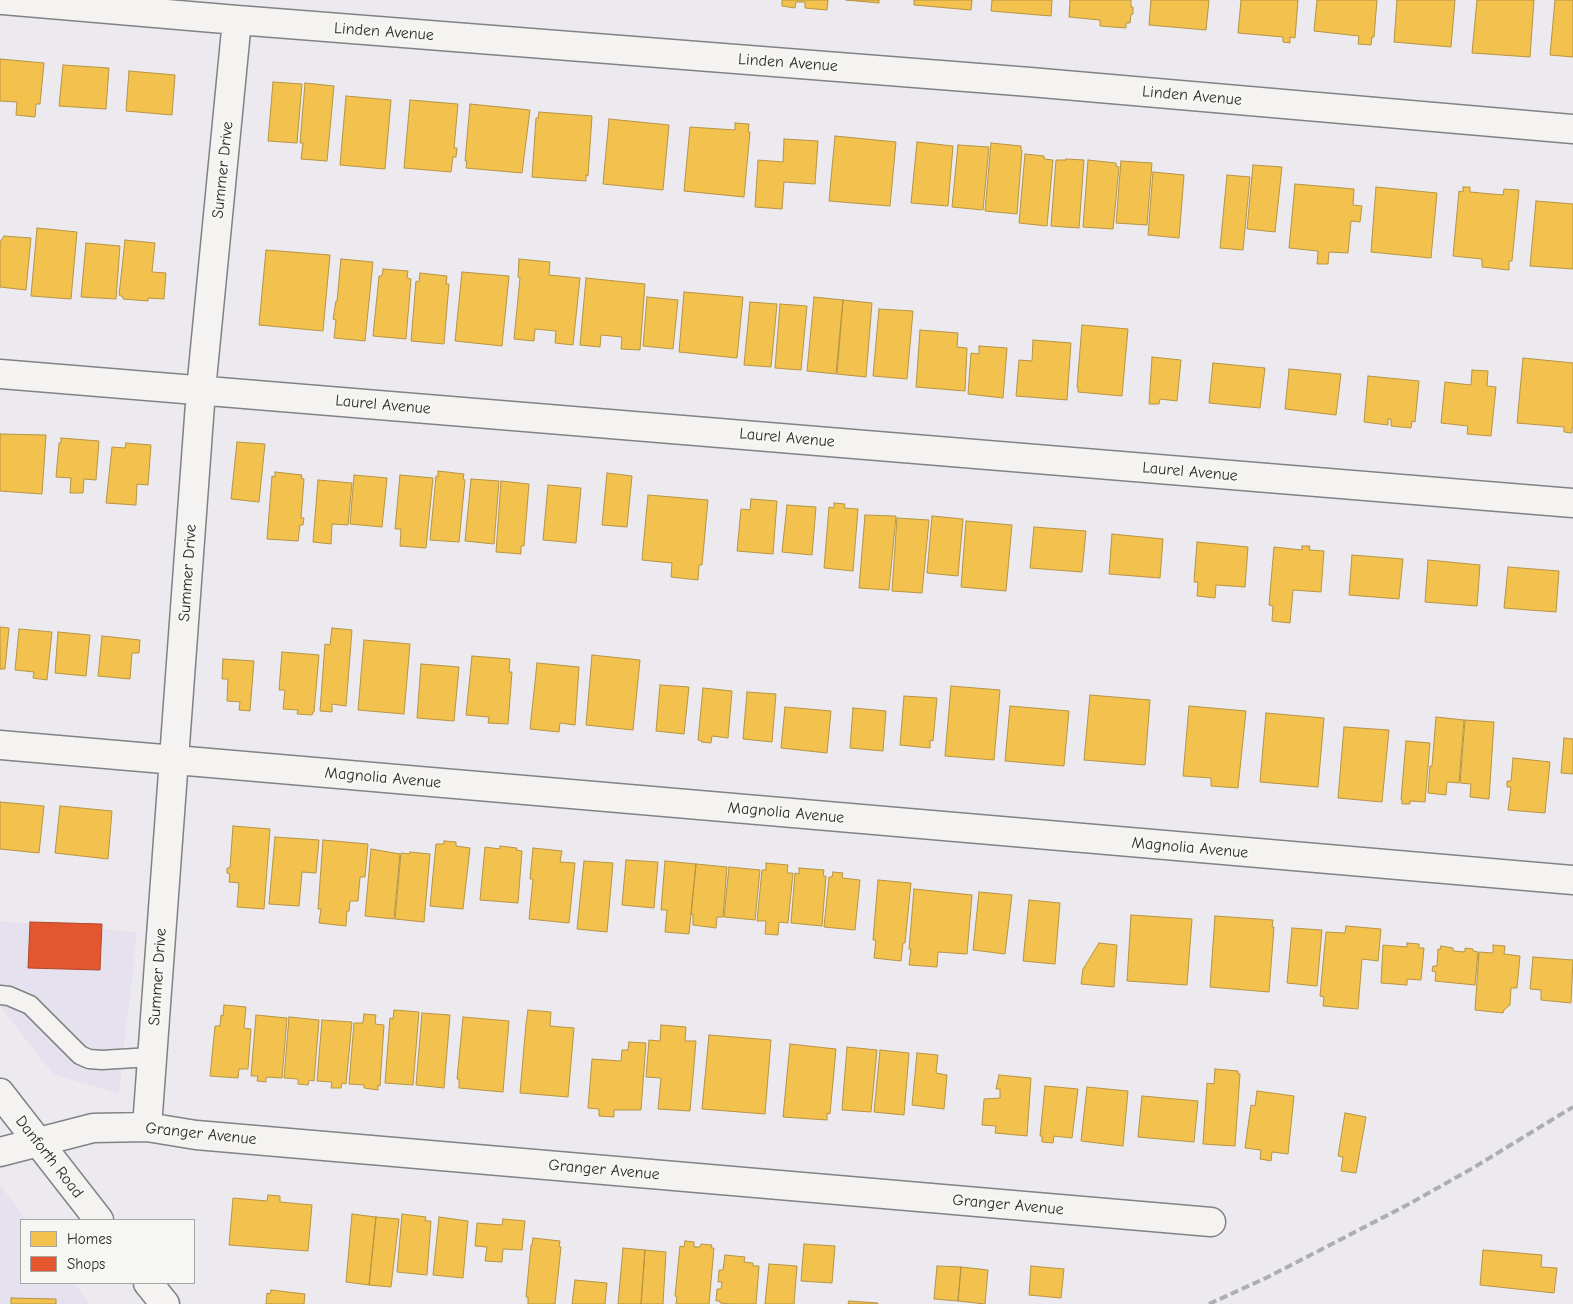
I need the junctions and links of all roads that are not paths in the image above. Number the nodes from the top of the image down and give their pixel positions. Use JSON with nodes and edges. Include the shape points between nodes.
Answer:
{"nodes":[{"id":1,"x":3,"y":0,"type":"edge"},
{"id":2,"x":237,"y":20,"type":"junction"},
{"id":3,"x":1573,"y":129,"type":"edge"},
{"id":4,"x":0,"y":374,"type":"edge"},
{"id":5,"x":201,"y":390,"type":"junction"},
{"id":6,"x":1573,"y":504,"type":"edge"},
{"id":7,"x":0,"y":745,"type":"edge"},
{"id":8,"x":174,"y":760,"type":"junction"},
{"id":9,"x":1573,"y":880,"type":"edge"},
{"id":10,"x":0,"y":995,"type":"edge"},
{"id":11,"x":151,"y":1058,"type":"junction"},
{"id":12,"x":0,"y":1093,"type":"edge"},
{"id":13,"x":147,"y":1128,"type":"junction"},
{"id":14,"x":37,"y":1141,"type":"junction"},
{"id":15,"x":0,"y":1152,"type":"edge"},
{"id":16,"x":98,"y":1219,"type":"edge"},
{"id":17,"x":1211,"y":1222,"type":"dead end"},
{"id":18,"x":149,"y":1284,"type":"edge"},
{"id":19,"x":165,"y":1304,"type":"edge"}],
"edges":[{"from":1,"to":2,"type":"street","name":"Linden Avenue"},
{"from":2,"to":3,"type":"street","name":"Linden Avenue","via":[[1030,82]]},
{"from":2,"to":5,"type":"street","name":"Summer Drive"},
{"from":4,"to":5,"type":"street","name":"Laurel Avenue"},
{"from":5,"to":6,"type":"street","name":"Laurel Avenue"},
{"from":5,"to":8,"type":"street","name":"Summer Drive"},
{"from":7,"to":8,"type":"street","name":"Magnolia Avenue"},
{"from":8,"to":9,"type":"street","name":"Magnolia Avenue"},
{"from":8,"to":11,"type":"street","name":"Summer Drive"},
{"from":10,"to":11,"type":"lane","via":[[30,1005],[80,1055],[89,1059]]},
{"from":11,"to":13,"type":"street","name":"Summer Drive"},
{"from":12,"to":14,"type":"street","name":"Danforth Road"},
{"from":13,"to":14,"type":"street","name":"Granger Avenue","via":[[93,1128]]},
{"from":13,"to":17,"type":"street","name":"Granger Avenue","via":[[196,1135]]},
{"from":14,"to":15,"type":"street","name":"Granger Avenue"},
{"from":14,"to":16,"type":"street","name":"Danforth Road"},
{"from":18,"to":19,"type":"street"}]}
